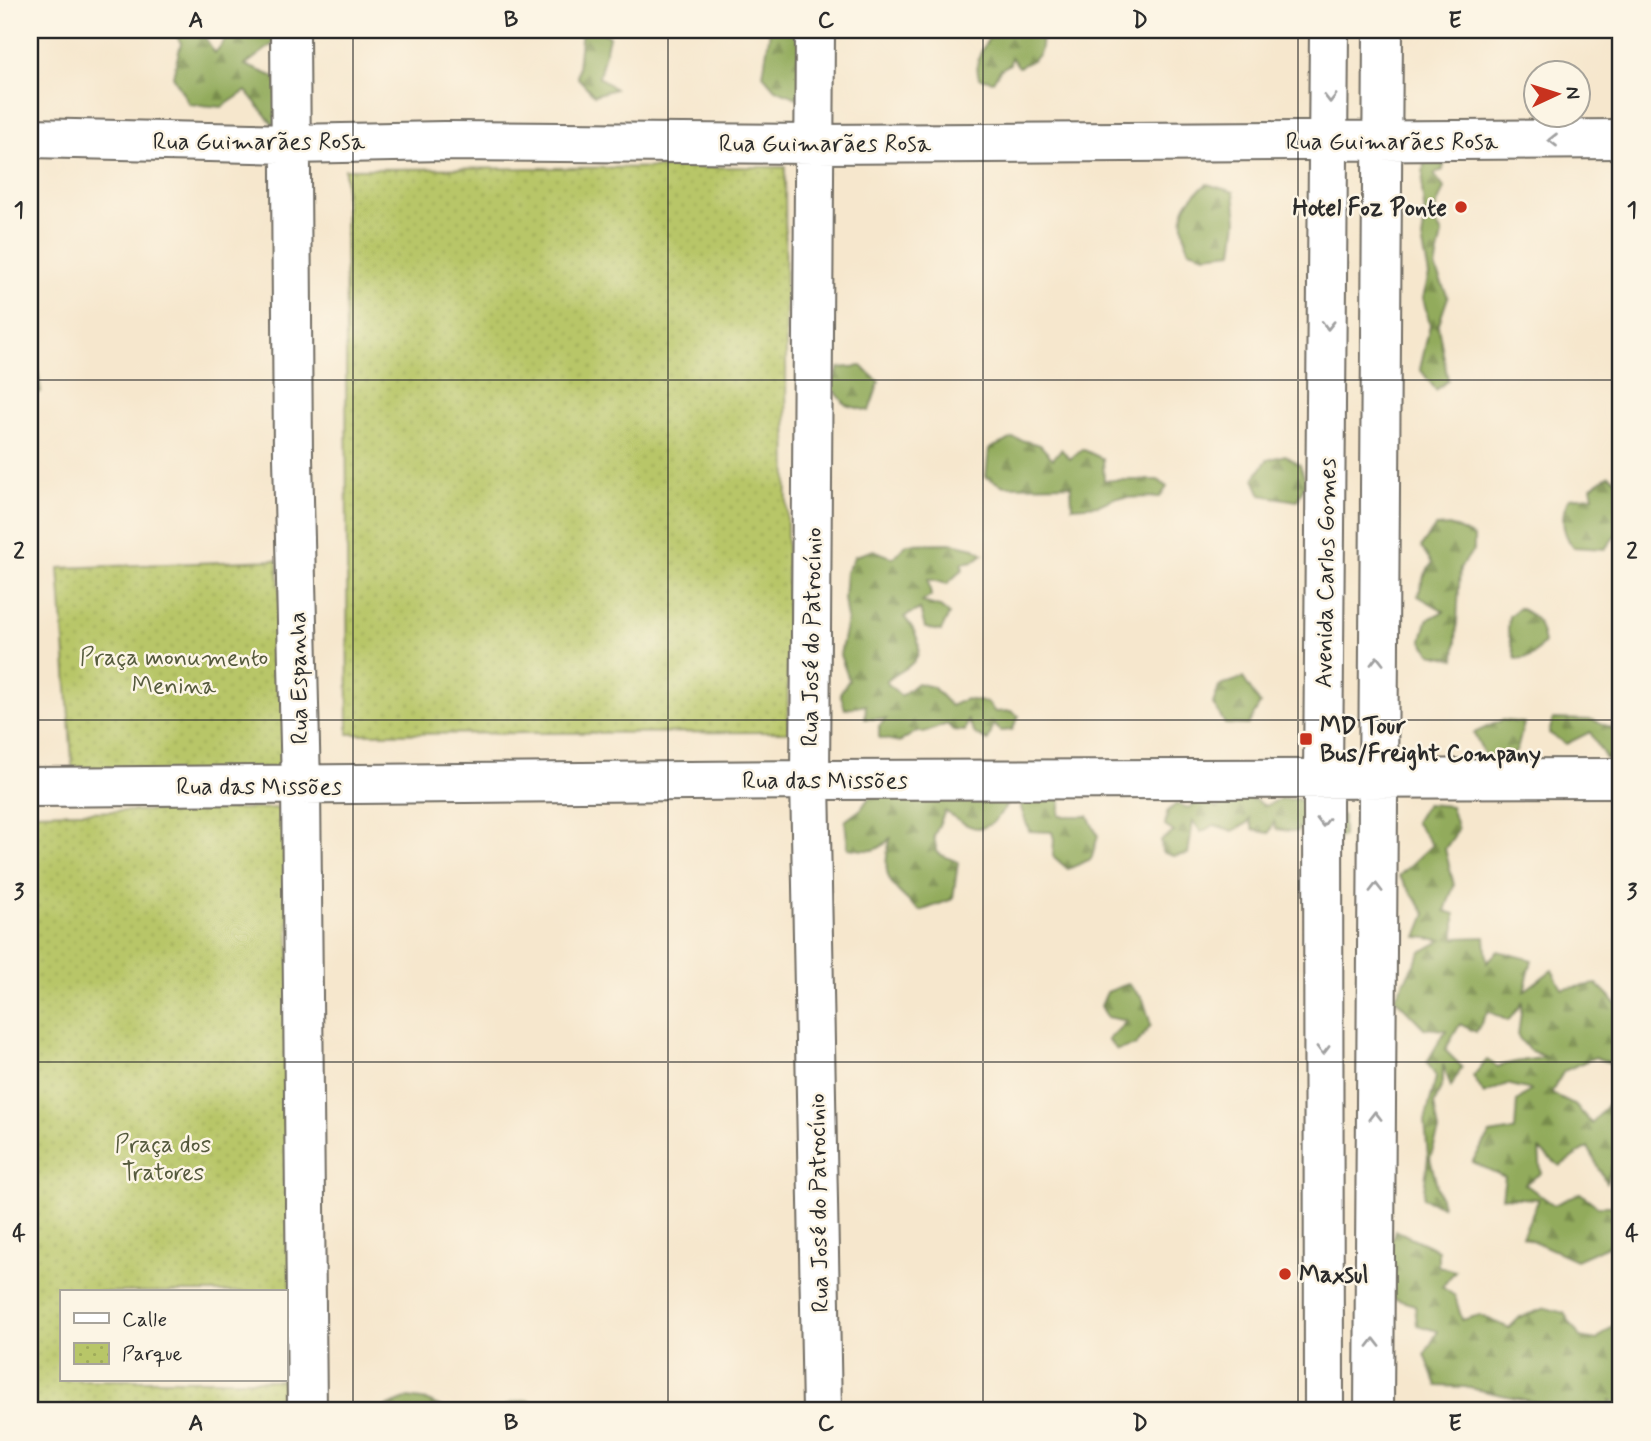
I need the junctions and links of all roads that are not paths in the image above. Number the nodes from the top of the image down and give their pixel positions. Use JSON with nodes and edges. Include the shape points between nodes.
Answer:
{"nodes":[{"id":1,"x":290,"y":30,"type":"edge"},
{"id":2,"x":815,"y":30,"type":"edge"},
{"id":3,"x":1329,"y":30,"type":"edge"},
{"id":4,"x":1382,"y":30,"type":"edge"},
{"id":5,"x":30,"y":138,"type":"edge"},
{"id":6,"x":1621,"y":139,"type":"edge"},
{"id":7,"x":1330,"y":142,"type":"junction"},
{"id":8,"x":1381,"y":142,"type":"junction"},
{"id":9,"x":292,"y":144,"type":"junction"},
{"id":10,"x":816,"y":144,"type":"junction"},
{"id":11,"x":1621,"y":778,"type":"edge"},
{"id":12,"x":810,"y":780,"type":"junction"},
{"id":13,"x":1323,"y":780,"type":"junction"},
{"id":14,"x":1376,"y":780,"type":"junction"},
{"id":15,"x":301,"y":786,"type":"junction"},
{"id":16,"x":30,"y":787,"type":"edge"},
{"id":17,"x":307,"y":1411,"type":"edge"},
{"id":18,"x":822,"y":1411,"type":"edge"},
{"id":19,"x":1324,"y":1411,"type":"edge"},
{"id":20,"x":1374,"y":1411,"type":"edge"}],
"edges":[{"from":1,"to":9,"type":"street","name":"Rua Espanha"},
{"from":2,"to":10,"type":"street","name":"Rua José do Patrocínio"},
{"from":3,"to":7,"type":"street","name":"Avenida Carlos Gomes","one_way":true},
{"from":4,"to":8,"type":"street"},
{"from":5,"to":9,"type":"street","name":"Rua Guimarães Rosa"},
{"from":6,"to":8,"type":"street","name":"Rua Guimarães Rosa","one_way":true},
{"from":7,"to":8,"type":"street","name":"Rua Guimarães Rosa"},
{"from":7,"to":10,"type":"street","name":"Rua Guimarães Rosa"},
{"from":7,"to":13,"type":"street","name":"Avenida Carlos Gomes","one_way":true},
{"from":14,"to":8,"type":"street","one_way":true},
{"from":9,"to":10,"type":"street","name":"Rua Guimarães Rosa"},
{"from":9,"to":15,"type":"street","name":"Rua Espanha"},
{"from":10,"to":12,"type":"street","name":"Rua José do Patrocínio"},
{"from":11,"to":14,"type":"street","name":"Rua das Missões"},
{"from":12,"to":13,"type":"street","name":"Rua das Missões"},
{"from":12,"to":15,"type":"street","name":"Rua das Missões"},
{"from":12,"to":18,"type":"street","name":"Rua José do Patrocínio"},
{"from":13,"to":14,"type":"street","name":"Rua das Missões"},
{"from":13,"to":19,"type":"street","name":"Avenida Carlos Gomes","one_way":true},
{"from":20,"to":14,"type":"street","one_way":true},
{"from":15,"to":16,"type":"street","name":"Rua das Missões"},
{"from":15,"to":17,"type":"street","name":"Rua Espanha"}]}
